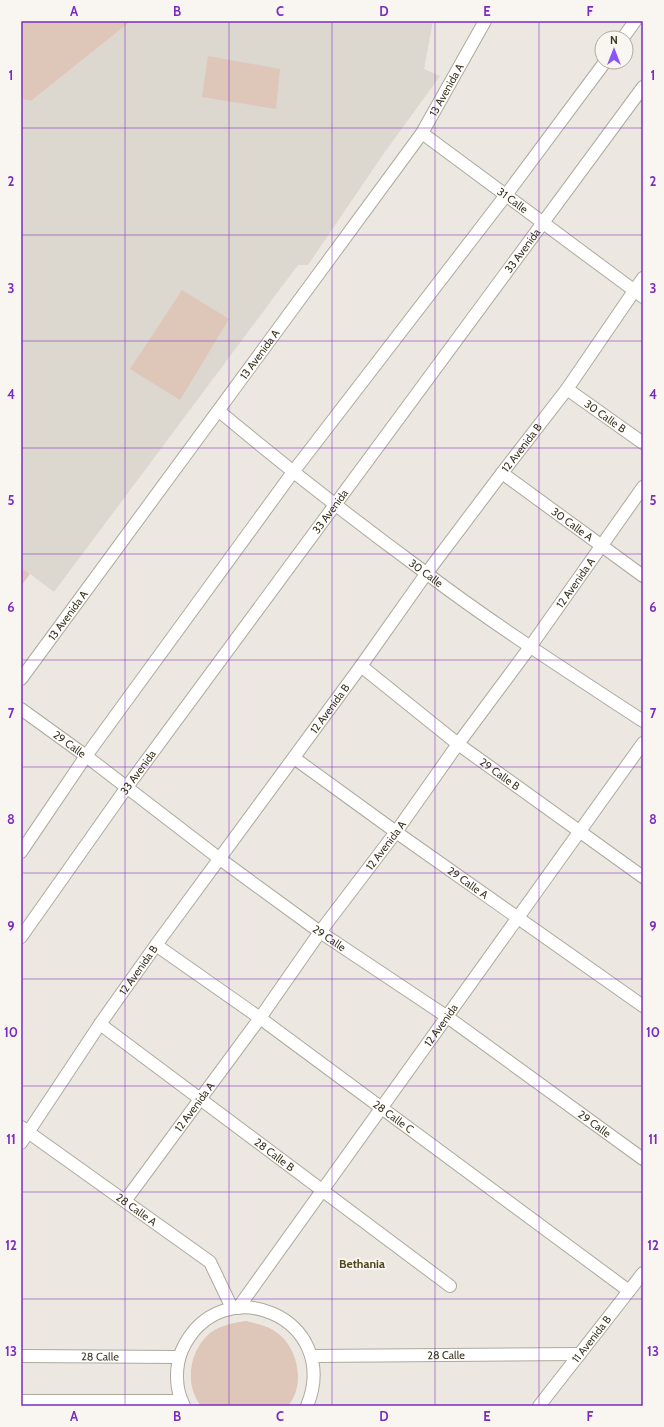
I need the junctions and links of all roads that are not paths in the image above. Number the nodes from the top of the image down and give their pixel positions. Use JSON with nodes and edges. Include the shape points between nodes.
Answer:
{"nodes":[{"id":1,"x":485,"y":21,"type":"edge"},
{"id":2,"x":635,"y":21,"type":"edge"},
{"id":3,"x":629,"y":30,"type":"edge"},
{"id":4,"x":599,"y":70,"type":"edge"},
{"id":5,"x":643,"y":87,"type":"edge"},
{"id":6,"x":422,"y":133,"type":"junction"},
{"id":7,"x":506,"y":195,"type":"junction"},
{"id":8,"x":542,"y":222,"type":"junction"},
{"id":9,"x":643,"y":278,"type":"edge"},
{"id":10,"x":639,"y":294,"type":"edge"},
{"id":11,"x":567,"y":389,"type":"junction"},
{"id":12,"x":219,"y":411,"type":"junction"},
{"id":13,"x":643,"y":443,"type":"edge"},
{"id":14,"x":293,"y":472,"type":"junction"},
{"id":15,"x":502,"y":473,"type":"junction"},
{"id":16,"x":643,"y":487,"type":"edge"},
{"id":17,"x":336,"y":504,"type":"junction"},
{"id":18,"x":601,"y":547,"type":"junction"},
{"id":19,"x":426,"y":574,"type":"junction"},
{"id":20,"x":643,"y":576,"type":"edge"},
{"id":21,"x":530,"y":647,"type":"junction"},
{"id":22,"x":361,"y":666,"type":"junction"},
{"id":23,"x":21,"y":679,"type":"edge"},
{"id":24,"x":21,"y":709,"type":"edge"},
{"id":25,"x":643,"y":721,"type":"edge"},
{"id":26,"x":643,"y":743,"type":"edge"},
{"id":27,"x":458,"y":744,"type":"junction"},
{"id":28,"x":86,"y":756,"type":"junction"},
{"id":29,"x":294,"y":758,"type":"junction"},
{"id":30,"x":127,"y":787,"type":"junction"},
{"id":31,"x":580,"y":830,"type":"junction"},
{"id":32,"x":396,"y":832,"type":"junction"},
{"id":33,"x":21,"y":852,"type":"edge"},
{"id":34,"x":220,"y":859,"type":"junction"},
{"id":35,"x":643,"y":877,"type":"edge"},
{"id":36,"x":517,"y":918,"type":"junction"},
{"id":37,"x":320,"y":932,"type":"junction"},
{"id":38,"x":21,"y":937,"type":"edge"},
{"id":39,"x":156,"y":945,"type":"junction"},
{"id":40,"x":643,"y":1006,"type":"edge"},
{"id":41,"x":446,"y":1016,"type":"junction"},
{"id":42,"x":260,"y":1018,"type":"junction"},
{"id":43,"x":100,"y":1024,"type":"junction"},
{"id":44,"x":200,"y":1100,"type":"junction"},
{"id":45,"x":380,"y":1108,"type":"junction"},
{"id":46,"x":25,"y":1130,"type":"edge"},
{"id":47,"x":21,"y":1143,"type":"edge"},
{"id":48,"x":643,"y":1159,"type":"edge"},
{"id":49,"x":321,"y":1190,"type":"junction"},
{"id":50,"x":125,"y":1201,"type":"junction"},
{"id":51,"x":643,"y":1273,"type":"edge"},
{"id":52,"x":450,"y":1286,"type":"dead end"},
{"id":53,"x":629,"y":1291,"type":"junction"},
{"id":54,"x":235,"y":1308,"type":"junction"},
{"id":55,"x":580,"y":1354,"type":"junction"},
{"id":56,"x":21,"y":1356,"type":"edge"},
{"id":57,"x":312,"y":1356,"type":"junction"},
{"id":58,"x":179,"y":1357,"type":"junction"},
{"id":59,"x":21,"y":1401,"type":"edge"},
{"id":60,"x":183,"y":1405,"type":"edge"},
{"id":61,"x":307,"y":1406,"type":"edge"},
{"id":62,"x":540,"y":1406,"type":"edge"}],
"edges":[{"from":1,"to":6,"type":"street","name":"13 Avenida A"},
{"from":2,"to":3,"type":"street"},
{"from":4,"to":7,"type":"street"},
{"from":5,"to":8,"type":"street","name":"33 Avenida"},
{"from":6,"to":7,"type":"street","name":"31 Calle"},
{"from":6,"to":12,"type":"street","name":"13 Avenida A"},
{"from":7,"to":8,"type":"street","name":"31 Calle"},
{"from":7,"to":14,"type":"street"},
{"from":8,"to":10,"type":"street","name":"31 Calle"},
{"from":8,"to":17,"type":"street","name":"33 Avenida"},
{"from":9,"to":10,"type":"street","name":"12 Avenida B"},
{"from":10,"to":11,"type":"street","name":"12 Avenida B"},
{"from":11,"to":13,"type":"street","name":"30 Calle B"},
{"from":11,"to":15,"type":"street","name":"12 Avenida B"},
{"from":12,"to":14,"type":"street","name":"30 Calle"},
{"from":12,"to":23,"type":"street","name":"13 Avenida A"},
{"from":14,"to":17,"type":"street","name":"30 Calle"},
{"from":14,"to":28,"type":"street"},
{"from":15,"to":18,"type":"street","name":"30 Calle A"},
{"from":15,"to":19,"type":"street","name":"12 Avenida B"},
{"from":16,"to":18,"type":"street","name":"12 Avenida A"},
{"from":17,"to":19,"type":"street","name":"30 Calle"},
{"from":17,"to":30,"type":"street","name":"33 Avenida"},
{"from":18,"to":20,"type":"street","name":"30 Calle A"},
{"from":18,"to":21,"type":"street","name":"12 Avenida A"},
{"from":19,"to":21,"type":"street","name":"30 Calle"},
{"from":19,"to":22,"type":"street","name":"12 Avenida B"},
{"from":21,"to":25,"type":"street","name":"30 Calle"},
{"from":21,"to":27,"type":"street","name":"12 Avenida A"},
{"from":22,"to":27,"type":"street","name":"29 Calle B"},
{"from":22,"to":29,"type":"street","name":"12 Avenida B"},
{"from":24,"to":28,"type":"street","name":"29 Calle"},
{"from":26,"to":31,"type":"street","name":"12 Avenida"},
{"from":27,"to":31,"type":"street","name":"29 Calle B"},
{"from":27,"to":32,"type":"street","name":"12 Avenida A"},
{"from":28,"to":30,"type":"street","name":"29 Calle"},
{"from":28,"to":33,"type":"street"},
{"from":29,"to":32,"type":"street","name":"29 Calle A"},
{"from":29,"to":34,"type":"street","name":"12 Avenida B"},
{"from":30,"to":34,"type":"street","name":"29 Calle"},
{"from":30,"to":38,"type":"street","name":"33 Avenida"},
{"from":31,"to":35,"type":"street","name":"29 Calle B"},
{"from":31,"to":36,"type":"street","name":"12 Avenida"},
{"from":32,"to":36,"type":"street","name":"29 Calle A"},
{"from":32,"to":37,"type":"street","name":"12 Avenida A"},
{"from":34,"to":37,"type":"street","name":"29 Calle"},
{"from":34,"to":39,"type":"street","name":"12 Avenida B"},
{"from":36,"to":40,"type":"street","name":"29 Calle A"},
{"from":36,"to":41,"type":"street","name":"12 Avenida"},
{"from":37,"to":41,"type":"street","name":"29 Calle"},
{"from":37,"to":42,"type":"street","name":"12 Avenida A"},
{"from":39,"to":42,"type":"street","name":"28 Calle C"},
{"from":39,"to":43,"type":"street","name":"12 Avenida B"},
{"from":41,"to":45,"type":"street","name":"12 Avenida"},
{"from":41,"to":48,"type":"street","name":"29 Calle"},
{"from":42,"to":44,"type":"street","name":"12 Avenida A"},
{"from":42,"to":45,"type":"street","name":"28 Calle C"},
{"from":43,"to":44,"type":"street","name":"28 Calle B"},
{"from":43,"to":46,"type":"street","name":"12 Avenida B"},
{"from":44,"to":49,"type":"street","name":"28 Calle B"},
{"from":44,"to":50,"type":"street","name":"12 Avenida A"},
{"from":45,"to":49,"type":"street","name":"12 Avenida"},
{"from":45,"to":53,"type":"street","name":"28 Calle C"},
{"from":46,"to":47,"type":"street","name":"12 Avenida B"},
{"from":46,"to":50,"type":"street","name":"28 Calle A"},
{"from":49,"to":52,"type":"street","name":"28 Calle B"},
{"from":49,"to":54,"type":"street","name":"12 Avenida"},
{"from":50,"to":54,"type":"street","name":"28 Calle A","via":[[210,1262]]},
{"from":51,"to":53,"type":"street","name":"11 Avenida B"},
{"from":53,"to":55,"type":"street","name":"11 Avenida B"},
{"from":54,"to":57,"type":"street","via":[[262,1309],[284,1319],[300,1333]]},
{"from":54,"to":58,"type":"street","via":[[217,1313],[198,1325]]},
{"from":55,"to":57,"type":"street","name":"28 Calle"},
{"from":55,"to":62,"type":"street","name":"11 Avenida B"},
{"from":56,"to":58,"type":"street","name":"28 Calle"},
{"from":57,"to":61,"type":"street","via":[[313,1388]]},
{"from":58,"to":60,"type":"street","via":[[177,1382]]},
{"from":59,"to":60,"type":"street"}]}
